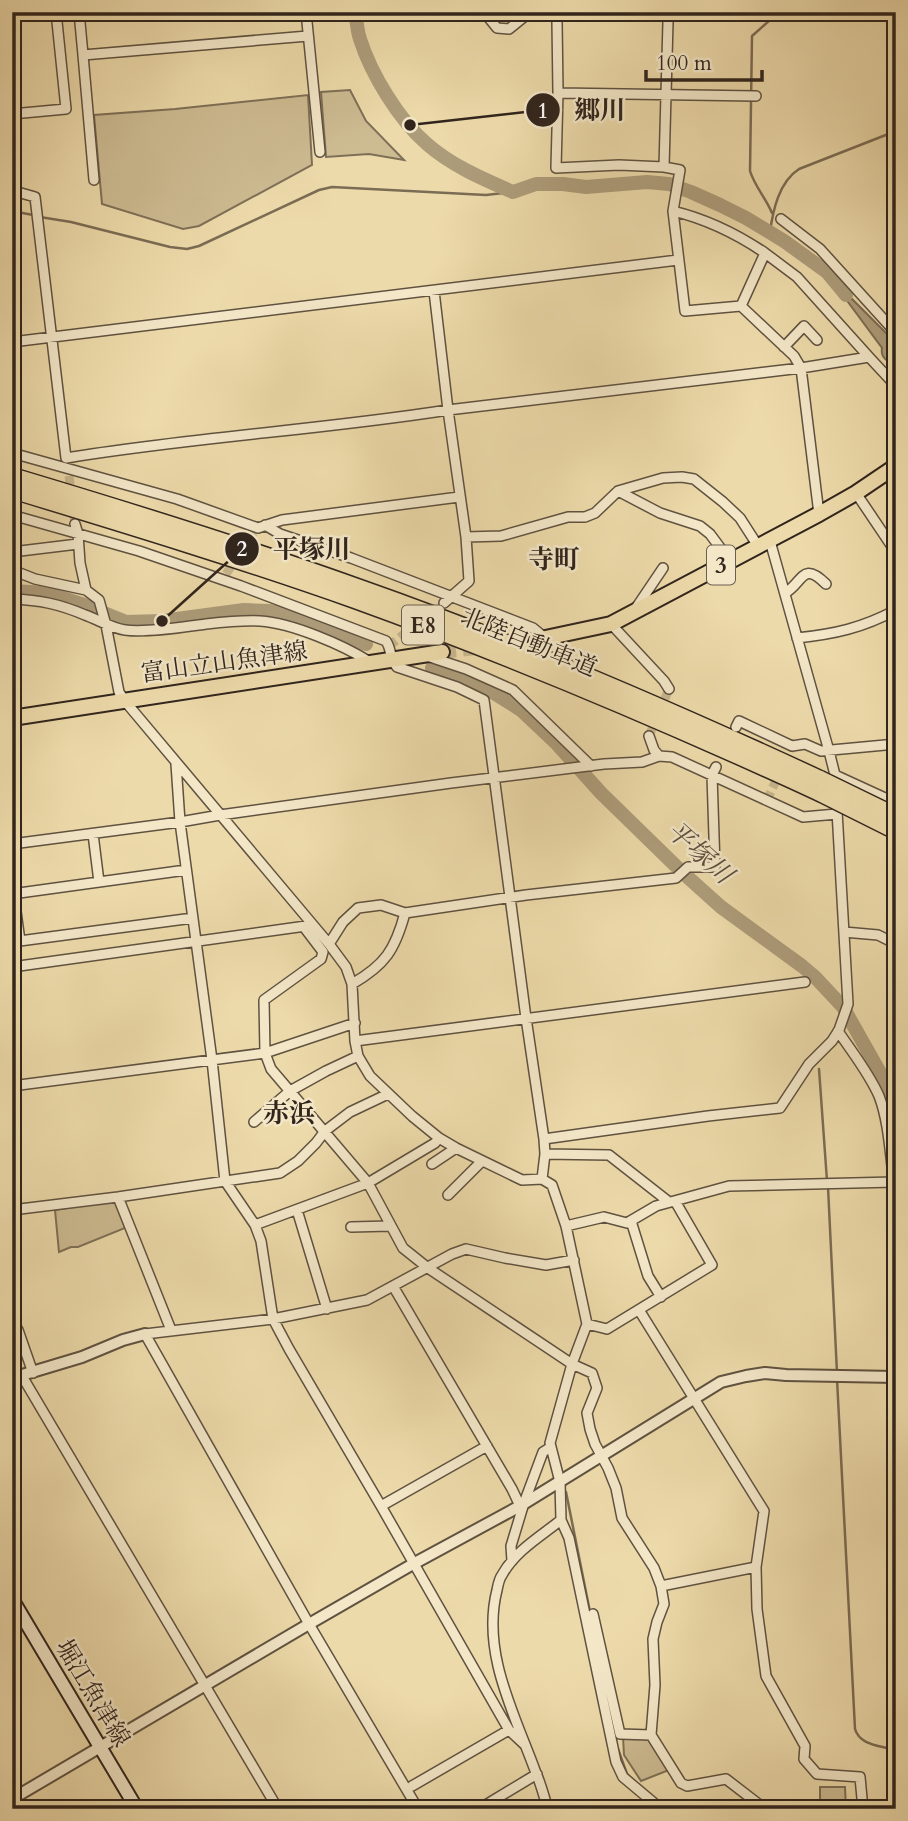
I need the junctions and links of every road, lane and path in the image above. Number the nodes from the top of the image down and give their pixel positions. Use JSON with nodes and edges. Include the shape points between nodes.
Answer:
{"nodes":[{"id":1,"x":56,"y":12,"type":"edge"},
{"id":2,"x":79,"y":12,"type":"edge"},
{"id":3,"x":306,"y":12,"type":"edge"},
{"id":4,"x":484,"y":12,"type":"edge"},
{"id":5,"x":530,"y":12,"type":"edge"},
{"id":6,"x":557,"y":21,"type":"dead end"},
{"id":7,"x":668,"y":22,"type":"dead end"},
{"id":8,"x":308,"y":36,"type":"junction"},
{"id":9,"x":83,"y":55,"type":"junction"},
{"id":10,"x":558,"y":93,"type":"junction"},
{"id":11,"x":666,"y":94,"type":"junction"},
{"id":12,"x":756,"y":96,"type":"dead end"},
{"id":13,"x":12,"y":114,"type":"edge"},
{"id":14,"x":320,"y":152,"type":"dead end"},
{"id":15,"x":664,"y":167,"type":"junction"},
{"id":16,"x":94,"y":180,"type":"dead end"},
{"id":17,"x":12,"y":194,"type":"edge"},
{"id":18,"x":673,"y":211,"type":"junction"},
{"id":19,"x":781,"y":219,"type":"dead end"},
{"id":20,"x":765,"y":253,"type":"junction"},
{"id":21,"x":678,"y":260,"type":"junction"},
{"id":22,"x":433,"y":291,"type":"junction"},
{"id":23,"x":741,"y":306,"type":"junction"},
{"id":24,"x":896,"y":332,"type":"edge"},
{"id":25,"x":52,"y":337,"type":"junction"},
{"id":26,"x":817,"y":340,"type":"dead end"},
{"id":27,"x":12,"y":342,"type":"edge"},
{"id":28,"x":784,"y":347,"type":"junction"},
{"id":29,"x":869,"y":357,"type":"junction"},
{"id":30,"x":801,"y":368,"type":"junction"},
{"id":31,"x":896,"y":386,"type":"edge"},
{"id":32,"x":448,"y":410,"type":"junction"},
{"id":33,"x":12,"y":453,"type":"edge"},
{"id":34,"x":896,"y":466,"type":"edge"},
{"id":35,"x":68,"y":467,"type":"junction"},
{"id":36,"x":12,"y":476,"type":"edge"},
{"id":37,"x":12,"y":490,"type":"edge"},
{"id":38,"x":618,"y":492,"type":"junction"},
{"id":39,"x":856,"y":493,"type":"junction"},
{"id":40,"x":459,"y":497,"type":"junction"},
{"id":41,"x":819,"y":514,"type":"junction"},
{"id":42,"x":12,"y":515,"type":"edge"},
{"id":43,"x":259,"y":528,"type":"junction"},
{"id":44,"x":77,"y":529,"type":"junction"},
{"id":45,"x":466,"y":537,"type":"junction"},
{"id":46,"x":764,"y":543,"type":"junction"},
{"id":47,"x":78,"y":544,"type":"junction"},
{"id":48,"x":12,"y":552,"type":"edge"},
{"id":49,"x":895,"y":557,"type":"edge"},
{"id":50,"x":730,"y":561,"type":"junction"},
{"id":51,"x":663,"y":568,"type":"dead end"},
{"id":52,"x":12,"y":570,"type":"edge"},
{"id":53,"x":468,"y":581,"type":"junction"},
{"id":54,"x":826,"y":584,"type":"dead end"},
{"id":55,"x":86,"y":590,"type":"junction"},
{"id":56,"x":785,"y":593,"type":"junction"},
{"id":57,"x":12,"y":599,"type":"edge"},
{"id":58,"x":447,"y":599,"type":"junction"},
{"id":59,"x":472,"y":605,"type":"junction"},
{"id":60,"x":896,"y":610,"type":"edge"},
{"id":61,"x":633,"y":612,"type":"junction"},
{"id":62,"x":611,"y":624,"type":"junction"},
{"id":63,"x":106,"y":625,"type":"junction"},
{"id":64,"x":797,"y":638,"type":"junction"},
{"id":65,"x":541,"y":639,"type":"joint"},
{"id":66,"x":442,"y":652,"type":"tunnel mouth"},
{"id":67,"x":426,"y":655,"type":"junction"},
{"id":68,"x":392,"y":661,"type":"junction"},
{"id":69,"x":371,"y":663,"type":"junction"},
{"id":70,"x":669,"y":689,"type":"dead end"},
{"id":71,"x":124,"y":700,"type":"junction"},
{"id":72,"x":12,"y":718,"type":"edge"},
{"id":73,"x":736,"y":727,"type":"dead end"},
{"id":74,"x":649,"y":736,"type":"dead end"},
{"id":75,"x":896,"y":744,"type":"edge"},
{"id":76,"x":829,"y":751,"type":"junction"},
{"id":77,"x":659,"y":756,"type":"junction"},
{"id":78,"x":176,"y":763,"type":"junction"},
{"id":79,"x":591,"y":766,"type":"junction"},
{"id":80,"x":714,"y":771,"type":"junction"},
{"id":81,"x":493,"y":779,"type":"junction"},
{"id":82,"x":825,"y":782,"type":"junction"},
{"id":83,"x":896,"y":803,"type":"edge"},
{"id":84,"x":837,"y":814,"type":"junction"},
{"id":85,"x":220,"y":815,"type":"junction"},
{"id":86,"x":896,"y":816,"type":"edge"},
{"id":87,"x":180,"y":822,"type":"junction"},
{"id":88,"x":896,"y":831,"type":"edge"},
{"id":89,"x":93,"y":834,"type":"junction"},
{"id":90,"x":12,"y":844,"type":"edge"},
{"id":91,"x":186,"y":870,"type":"junction"},
{"id":92,"x":12,"y":882,"type":"edge"},
{"id":93,"x":99,"y":882,"type":"junction"},
{"id":94,"x":13,"y":894,"type":"edge"},
{"id":95,"x":510,"y":897,"type":"junction"},
{"id":96,"x":405,"y":913,"type":"junction"},
{"id":97,"x":193,"y":918,"type":"junction"},
{"id":98,"x":309,"y":926,"type":"junction"},
{"id":99,"x":844,"y":932,"type":"junction"},
{"id":100,"x":16,"y":942,"type":"edge"},
{"id":101,"x":196,"y":943,"type":"junction"},
{"id":102,"x":329,"y":944,"type":"junction"},
{"id":103,"x":896,"y":944,"type":"edge"},
{"id":104,"x":12,"y":967,"type":"edge"},
{"id":105,"x":805,"y":982,"type":"dead end"},
{"id":106,"x":352,"y":985,"type":"junction"},
{"id":107,"x":526,"y":1018,"type":"junction"},
{"id":108,"x":355,"y":1023,"type":"junction"},
{"id":109,"x":839,"y":1029,"type":"junction"},
{"id":110,"x":355,"y":1041,"type":"junction"},
{"id":111,"x":265,"y":1053,"type":"junction"},
{"id":112,"x":358,"y":1056,"type":"junction"},
{"id":113,"x":212,"y":1060,"type":"junction"},
{"id":114,"x":12,"y":1086,"type":"edge"},
{"id":115,"x":290,"y":1091,"type":"junction"},
{"id":116,"x":388,"y":1094,"type":"junction"},
{"id":117,"x":254,"y":1122,"type":"dead end"},
{"id":118,"x":325,"y":1131,"type":"junction"},
{"id":119,"x":439,"y":1138,"type":"junction"},
{"id":120,"x":544,"y":1139,"type":"junction"},
{"id":121,"x":456,"y":1148,"type":"junction"},
{"id":122,"x":545,"y":1154,"type":"junction"},
{"id":123,"x":482,"y":1161,"type":"junction"},
{"id":124,"x":432,"y":1164,"type":"dead end"},
{"id":125,"x":542,"y":1179,"type":"junction"},
{"id":126,"x":225,"y":1181,"type":"junction"},
{"id":127,"x":894,"y":1182,"type":"junction"},
{"id":128,"x":368,"y":1183,"type":"junction"},
{"id":129,"x":448,"y":1195,"type":"dead end"},
{"id":130,"x":118,"y":1197,"type":"junction"},
{"id":131,"x":896,"y":1199,"type":"edge"},
{"id":132,"x":672,"y":1201,"type":"junction"},
{"id":133,"x":12,"y":1210,"type":"edge"},
{"id":134,"x":297,"y":1210,"type":"junction"},
{"id":135,"x":631,"y":1221,"type":"junction"},
{"id":136,"x":256,"y":1225,"type":"junction"},
{"id":137,"x":390,"y":1226,"type":"junction"},
{"id":138,"x":566,"y":1226,"type":"junction"},
{"id":139,"x":351,"y":1227,"type":"dead end"},
{"id":140,"x":575,"y":1260,"type":"junction"},
{"id":141,"x":428,"y":1268,"type":"junction"},
{"id":142,"x":393,"y":1286,"type":"junction"},
{"id":143,"x":661,"y":1297,"type":"junction"},
{"id":144,"x":327,"y":1309,"type":"junction"},
{"id":145,"x":639,"y":1310,"type":"junction"},
{"id":146,"x":273,"y":1319,"type":"junction"},
{"id":147,"x":587,"y":1324,"type":"junction"},
{"id":148,"x":171,"y":1330,"type":"junction"},
{"id":149,"x":12,"y":1331,"type":"edge"},
{"id":150,"x":145,"y":1334,"type":"junction"},
{"id":151,"x":572,"y":1364,"type":"junction"},
{"id":152,"x":23,"y":1376,"type":"edge"},
{"id":153,"x":896,"y":1377,"type":"edge"},
{"id":154,"x":694,"y":1398,"type":"junction"},
{"id":155,"x":487,"y":1446,"type":"junction"},
{"id":156,"x":551,"y":1447,"type":"junction"},
{"id":157,"x":602,"y":1455,"type":"junction"},
{"id":158,"x":559,"y":1482,"type":"junction"},
{"id":159,"x":522,"y":1505,"type":"junction"},
{"id":160,"x":381,"y":1506,"type":"junction"},
{"id":161,"x":561,"y":1520,"type":"junction"},
{"id":162,"x":512,"y":1561,"type":"junction"},
{"id":163,"x":413,"y":1564,"type":"junction"},
{"id":164,"x":756,"y":1567,"type":"junction"},
{"id":165,"x":661,"y":1586,"type":"junction"},
{"id":166,"x":12,"y":1599,"type":"edge"},
{"id":167,"x":593,"y":1614,"type":"dead end"},
{"id":168,"x":309,"y":1624,"type":"junction"},
{"id":169,"x":205,"y":1685,"type":"junction"},
{"id":170,"x":509,"y":1730,"type":"junction"},
{"id":171,"x":651,"y":1735,"type":"junction"},
{"id":172,"x":100,"y":1746,"type":"junction"},
{"id":173,"x":525,"y":1746,"type":"junction"},
{"id":174,"x":537,"y":1774,"type":"junction"},
{"id":175,"x":412,"y":1786,"type":"dead end"},
{"id":176,"x":12,"y":1799,"type":"edge"},
{"id":177,"x":137,"y":1809,"type":"edge"},
{"id":178,"x":278,"y":1809,"type":"edge"},
{"id":179,"x":418,"y":1809,"type":"edge"},
{"id":180,"x":479,"y":1809,"type":"edge"},
{"id":181,"x":548,"y":1809,"type":"edge"},
{"id":182,"x":657,"y":1809,"type":"edge"},
{"id":183,"x":765,"y":1809,"type":"edge"},
{"id":184,"x":863,"y":1809,"type":"edge"}],
"edges":[{"from":1,"to":13,"type":"street","via":[[66,108]]},
{"from":2,"to":9,"type":"street"},
{"from":3,"to":8,"type":"street"},
{"from":4,"to":5,"type":"street","via":[[497,28],[509,29]]},
{"from":6,"to":10,"type":"street"},
{"from":7,"to":11,"type":"street"},
{"from":8,"to":9,"type":"street"},
{"from":8,"to":14,"type":"street"},
{"from":9,"to":16,"type":"street"},
{"from":10,"to":11,"type":"street"},
{"from":10,"to":15,"type":"street","via":[[556,168]]},
{"from":11,"to":12,"type":"street"},
{"from":11,"to":15,"type":"street"},
{"from":15,"to":18,"type":"street","via":[[680,170]]},
{"from":17,"to":25,"type":"street","via":[[35,197]]},
{"from":18,"to":20,"type":"street","via":[[719,226]]},
{"from":18,"to":21,"type":"street"},
{"from":19,"to":24,"type":"street","via":[[820,249]]},
{"from":20,"to":23,"type":"street"},
{"from":20,"to":29,"type":"street","via":[[797,277]]},
{"from":21,"to":22,"type":"street"},
{"from":21,"to":23,"type":"street","via":[[685,311]]},
{"from":22,"to":25,"type":"street"},
{"from":22,"to":32,"type":"street"},
{"from":23,"to":28,"type":"street"},
{"from":25,"to":27,"type":"street"},
{"from":25,"to":35,"type":"street"},
{"from":26,"to":28,"type":"street","via":[[804,326]]},
{"from":28,"to":30,"type":"street"},
{"from":29,"to":30,"type":"street"},
{"from":29,"to":31,"type":"street"},
{"from":30,"to":32,"type":"street"},
{"from":30,"to":41,"type":"street"},
{"from":32,"to":35,"type":"street","via":[[114,450]]},
{"from":32,"to":40,"type":"street"},
{"from":33,"to":35,"type":"street"},
{"from":34,"to":39,"type":"main road","number":"3"},
{"from":35,"to":43,"type":"street"},
{"from":36,"to":82,"type":"highway","name":"北陸自動車道","number":"E8","via":[[186,529],[529,651]]},
{"from":37,"to":82,"type":"highway","name":"北陸自動車道","number":"E8","via":[[331,592]]},
{"from":38,"to":45,"type":"street","via":[[585,517],[568,517],[501,536]]},
{"from":38,"to":46,"type":"street","via":[[663,478],[694,479]]},
{"from":38,"to":50,"type":"street","via":[[700,526]]},
{"from":39,"to":41,"type":"main road","number":"3"},
{"from":39,"to":49,"type":"street"},
{"from":40,"to":43,"type":"street","via":[[282,520]]},
{"from":40,"to":45,"type":"street"},
{"from":41,"to":46,"type":"main road","number":"3"},
{"from":42,"to":44,"type":"street"},
{"from":43,"to":58,"type":"street","via":[[351,558]]},
{"from":44,"to":47,"type":"street"},
{"from":44,"to":68,"type":"street","via":[[224,577],[386,640]]},
{"from":45,"to":53,"type":"street"},
{"from":46,"to":50,"type":"main road","number":"3"},
{"from":46,"to":56,"type":"street"},
{"from":47,"to":48,"type":"street"},
{"from":47,"to":55,"type":"street"},
{"from":50,"to":61,"type":"main road","number":"3"},
{"from":51,"to":61,"type":"street"},
{"from":52,"to":55,"type":"street"},
{"from":53,"to":58,"type":"street"},
{"from":53,"to":59,"type":"street"},
{"from":54,"to":56,"type":"street","via":[[809,573]]},
{"from":55,"to":63,"type":"street","via":[[99,600]]},
{"from":56,"to":64,"type":"street"},
{"from":57,"to":63,"type":"street","via":[[52,602]]},
{"from":58,"to":59,"type":"street"},
{"from":59,"to":65,"type":"street","via":[[533,628]]},
{"from":60,"to":64,"type":"street","via":[[835,634]]},
{"from":61,"to":62,"type":"main road","number":"3"},
{"from":62,"to":65,"type":"main road","number":"3"},
{"from":62,"to":70,"type":"street"},
{"from":63,"to":69,"type":"street","via":[[140,630],[261,621],[323,639]]},
{"from":63,"to":71,"type":"street"},
{"from":64,"to":76,"type":"street"},
{"from":66,"to":67,"type":"main road","name":"富山立山魚津線"},
{"from":67,"to":68,"type":"main road","name":"富山立山魚津線"},
{"from":67,"to":79,"type":"street","via":[[513,690]]},
{"from":68,"to":69,"type":"main road","name":"富山立山魚津線"},
{"from":68,"to":81,"type":"street","via":[[397,667],[484,700]]},
{"from":69,"to":71,"type":"main road","name":"富山立山魚津線"},
{"from":71,"to":72,"type":"main road","name":"富山立山魚津線"},
{"from":71,"to":78,"type":"street"},
{"from":73,"to":76,"type":"street","via":[[739,721],[792,746],[805,744]]},
{"from":74,"to":77,"type":"street"},
{"from":75,"to":76,"type":"street"},
{"from":76,"to":82,"type":"street"},
{"from":77,"to":79,"type":"street"},
{"from":77,"to":80,"type":"street"},
{"from":78,"to":85,"type":"street"},
{"from":78,"to":87,"type":"street"},
{"from":79,"to":81,"type":"street"},
{"from":80,"to":84,"type":"street","via":[[803,817]]},
{"from":80,"to":95,"type":"street","via":[[715,867],[688,867],[676,878]]},
{"from":81,"to":85,"type":"street"},
{"from":81,"to":95,"type":"street"},
{"from":82,"to":83,"type":"street"},
{"from":82,"to":84,"type":"street"},
{"from":82,"to":86,"type":"highway","name":"北陸自動車道","number":"E8","bridge":true},
{"from":82,"to":88,"type":"highway","name":"北陸自動車道","number":"E8","bridge":true},
{"from":84,"to":99,"type":"street"},
{"from":85,"to":87,"type":"street"},
{"from":85,"to":98,"type":"street"},
{"from":87,"to":89,"type":"street"},
{"from":87,"to":91,"type":"street"},
{"from":89,"to":90,"type":"street"},
{"from":89,"to":93,"type":"street"},
{"from":91,"to":93,"type":"street"},
{"from":91,"to":97,"type":"street"},
{"from":92,"to":94,"type":"street"},
{"from":93,"to":94,"type":"street"},
{"from":94,"to":100,"type":"street"},
{"from":95,"to":96,"type":"street"},
{"from":95,"to":107,"type":"street"},
{"from":96,"to":102,"type":"street","via":[[381,905],[358,908]]},
{"from":96,"to":106,"type":"street","via":[[391,953]]},
{"from":97,"to":100,"type":"street"},
{"from":97,"to":101,"type":"street"},
{"from":98,"to":101,"type":"street"},
{"from":98,"to":102,"type":"street"},
{"from":98,"to":111,"type":"street","via":[[323,952],[321,959],[264,1000]]},
{"from":99,"to":103,"type":"street","via":[[878,935]]},
{"from":99,"to":109,"type":"street","via":[[848,1004]]},
{"from":101,"to":104,"type":"street"},
{"from":101,"to":113,"type":"street"},
{"from":102,"to":106,"type":"street","via":[[346,967]]},
{"from":105,"to":107,"type":"street"},
{"from":106,"to":108,"type":"street"},
{"from":107,"to":110,"type":"street"},
{"from":107,"to":120,"type":"street"},
{"from":108,"to":110,"type":"street"},
{"from":108,"to":111,"type":"street"},
{"from":109,"to":120,"type":"street","via":[[808,1064],[780,1108]]},
{"from":109,"to":127,"type":"street","via":[[879,1097]]},
{"from":110,"to":112,"type":"street"},
{"from":111,"to":113,"type":"street"},
{"from":111,"to":115,"type":"street","via":[[271,1069]]},
{"from":112,"to":115,"type":"street"},
{"from":112,"to":116,"type":"street"},
{"from":113,"to":114,"type":"street"},
{"from":113,"to":126,"type":"street"},
{"from":115,"to":117,"type":"street"},
{"from":115,"to":118,"type":"street"},
{"from":116,"to":118,"type":"street","via":[[350,1112]]},
{"from":116,"to":119,"type":"street"},
{"from":118,"to":126,"type":"street","via":[[298,1161],[280,1173]]},
{"from":118,"to":128,"type":"street"},
{"from":119,"to":121,"type":"street"},
{"from":119,"to":128,"type":"street"},
{"from":120,"to":122,"type":"street"},
{"from":121,"to":123,"type":"street"},
{"from":121,"to":124,"type":"street"},
{"from":122,"to":125,"type":"street"},
{"from":122,"to":132,"type":"street","via":[[609,1155]]},
{"from":123,"to":125,"type":"street","via":[[522,1180]]},
{"from":123,"to":129,"type":"street"},
{"from":125,"to":138,"type":"street","via":[[552,1185]]},
{"from":126,"to":130,"type":"street"},
{"from":126,"to":136,"type":"street"},
{"from":127,"to":131,"type":"street"},
{"from":127,"to":132,"type":"street","via":[[729,1186]]},
{"from":128,"to":134,"type":"street"},
{"from":128,"to":137,"type":"street"},
{"from":130,"to":133,"type":"street"},
{"from":130,"to":148,"type":"street"},
{"from":132,"to":135,"type":"street"},
{"from":132,"to":143,"type":"street","via":[[712,1265]]},
{"from":134,"to":136,"type":"street"},
{"from":134,"to":144,"type":"street"},
{"from":135,"to":138,"type":"street","via":[[604,1217]]},
{"from":135,"to":143,"type":"street","via":[[648,1276]]},
{"from":136,"to":146,"type":"street"},
{"from":137,"to":139,"type":"street"},
{"from":137,"to":141,"type":"street","via":[[402,1248]]},
{"from":138,"to":140,"type":"street"},
{"from":140,"to":141,"type":"street","via":[[546,1265],[466,1249]]},
{"from":140,"to":147,"type":"street"},
{"from":141,"to":142,"type":"street"},
{"from":141,"to":151,"type":"street"},
{"from":142,"to":144,"type":"street","via":[[367,1300]]},
{"from":142,"to":155,"type":"street"},
{"from":143,"to":145,"type":"street"},
{"from":144,"to":146,"type":"street"},
{"from":145,"to":147,"type":"street","via":[[607,1329]]},
{"from":145,"to":154,"type":"street"},
{"from":146,"to":148,"type":"street"},
{"from":146,"to":160,"type":"street"},
{"from":147,"to":151,"type":"street"},
{"from":148,"to":150,"type":"street"},
{"from":149,"to":152,"type":"street","via":[[18,1330]]},
{"from":150,"to":152,"type":"street"},
{"from":150,"to":168,"type":"street"},
{"from":151,"to":156,"type":"street"},
{"from":151,"to":157,"type":"street","via":[[592,1373],[597,1388],[587,1413],[594,1444]]},
{"from":152,"to":169,"type":"street"},
{"from":153,"to":154,"type":"street","via":[[765,1373],[721,1382]]},
{"from":154,"to":157,"type":"street"},
{"from":154,"to":164,"type":"street","via":[[764,1511]]},
{"from":155,"to":159,"type":"street"},
{"from":155,"to":160,"type":"street"},
{"from":156,"to":158,"type":"street"},
{"from":156,"to":159,"type":"street","via":[[543,1452]]},
{"from":157,"to":158,"type":"street"},
{"from":157,"to":165,"type":"street","via":[[622,1518]]},
{"from":158,"to":159,"type":"street"},
{"from":158,"to":161,"type":"street"},
{"from":159,"to":162,"type":"street","via":[[511,1546]]},
{"from":159,"to":163,"type":"street"},
{"from":160,"to":163,"type":"street"},
{"from":161,"to":162,"type":"street"},
{"from":161,"to":182,"type":"street","via":[[573,1537],[617,1762],[623,1777]]},
{"from":162,"to":173,"type":"street","via":[[500,1577],[493,1635],[497,1663]]},
{"from":163,"to":168,"type":"street"},
{"from":163,"to":170,"type":"street"},
{"from":164,"to":165,"type":"street"},
{"from":164,"to":184,"type":"street","via":[[766,1676],[805,1746],[804,1759],[817,1774],[860,1777]]},
{"from":165,"to":171,"type":"street","via":[[664,1604],[653,1639]]},
{"from":166,"to":172,"type":"main road","name":"堀江魚津線"},
{"from":167,"to":171,"type":"street","via":[[620,1734]]},
{"from":168,"to":169,"type":"street"},
{"from":168,"to":179,"type":"street"},
{"from":169,"to":172,"type":"street"},
{"from":169,"to":178,"type":"street"},
{"from":170,"to":173,"type":"street"},
{"from":170,"to":175,"type":"street"},
{"from":171,"to":183,"type":"street","via":[[681,1783],[687,1786],[726,1779]]},
{"from":172,"to":176,"type":"street"},
{"from":172,"to":177,"type":"main road","name":"堀江魚津線"},
{"from":173,"to":174,"type":"street"},
{"from":174,"to":180,"type":"street"},
{"from":174,"to":181,"type":"street"}]}
